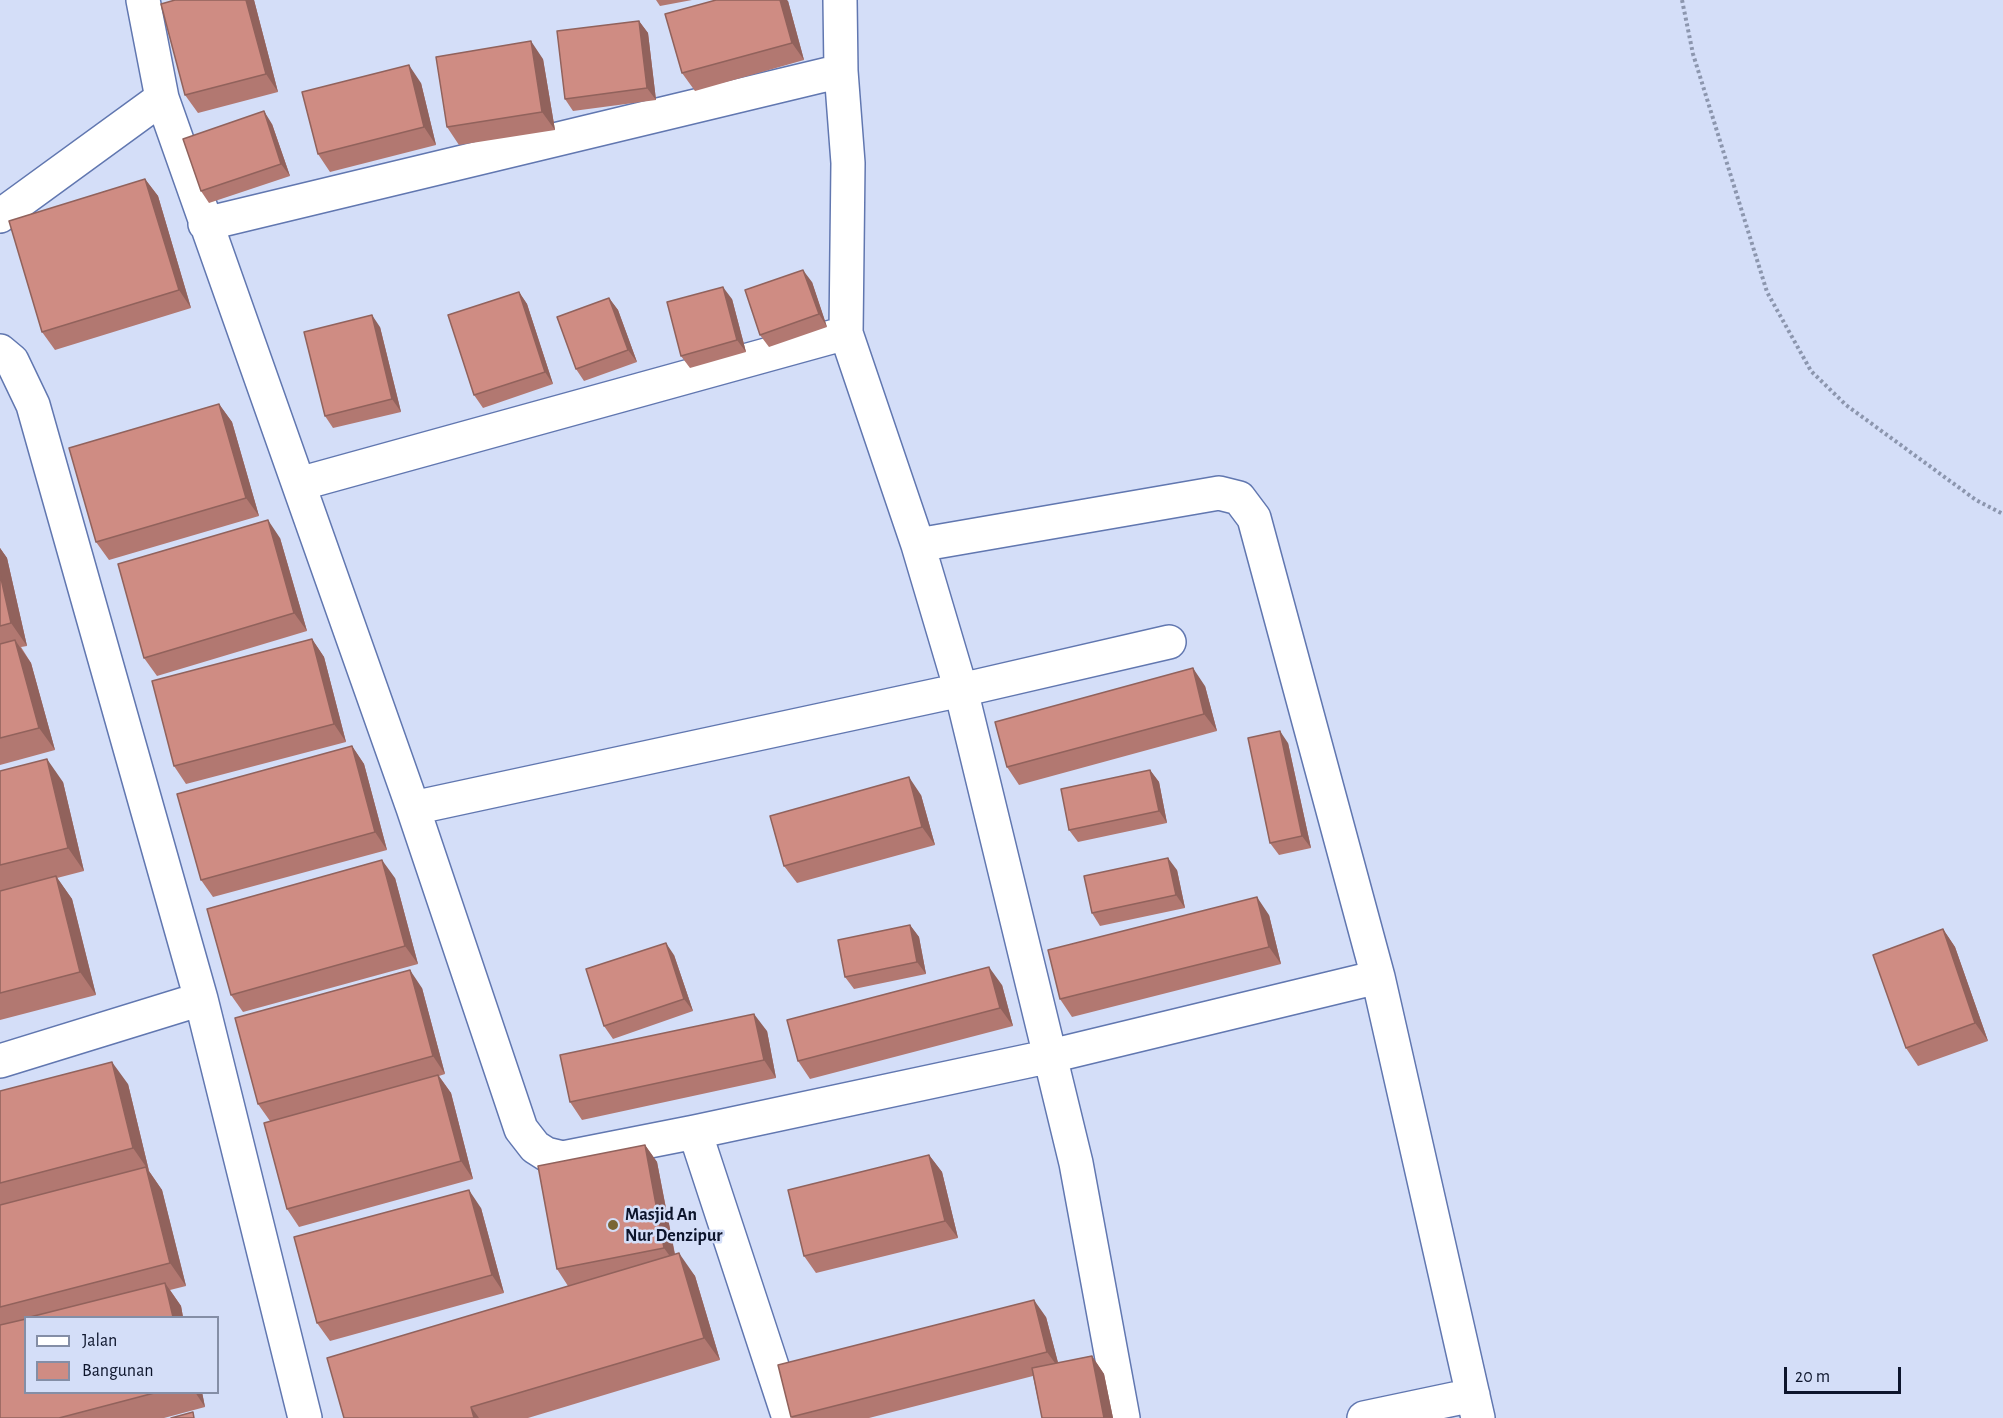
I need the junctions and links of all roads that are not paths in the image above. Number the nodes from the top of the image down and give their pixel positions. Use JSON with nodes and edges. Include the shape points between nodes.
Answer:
{"nodes":[{"id":1,"x":143,"y":0,"type":"edge"},
{"id":2,"x":840,"y":0,"type":"edge"},
{"id":3,"x":841,"y":71,"type":"junction"},
{"id":4,"x":162,"y":98,"type":"junction"},
{"id":5,"x":0,"y":216,"type":"edge"},
{"id":6,"x":205,"y":224,"type":"junction"},
{"id":7,"x":846,"y":333,"type":"junction"},
{"id":8,"x":0,"y":351,"type":"edge"},
{"id":9,"x":299,"y":484,"type":"junction"},
{"id":10,"x":918,"y":545,"type":"junction"},
{"id":11,"x":1169,"y":642,"type":"dead end"},
{"id":12,"x":961,"y":690,"type":"junction"},
{"id":13,"x":413,"y":808,"type":"junction"},
{"id":14,"x":1378,"y":977,"type":"junction"},
{"id":15,"x":201,"y":999,"type":"junction"},
{"id":16,"x":1052,"y":1056,"type":"junction"},
{"id":17,"x":0,"y":1061,"type":"edge"},
{"id":18,"x":695,"y":1132,"type":"junction"},
{"id":19,"x":1476,"y":1406,"type":"edge"},
{"id":20,"x":305,"y":1418,"type":"edge"},
{"id":21,"x":789,"y":1418,"type":"edge"},
{"id":22,"x":1123,"y":1418,"type":"edge"},
{"id":23,"x":1364,"y":1418,"type":"edge"}],
"edges":[{"from":1,"to":4,"type":"lane"},
{"from":2,"to":3,"type":"lane"},
{"from":3,"to":6,"type":"lane"},
{"from":3,"to":7,"type":"lane","via":[[848,163]]},
{"from":4,"to":5,"type":"lane"},
{"from":4,"to":6,"type":"lane"},
{"from":6,"to":9,"type":"lane"},
{"from":7,"to":9,"type":"lane"},
{"from":7,"to":10,"type":"lane"},
{"from":8,"to":15,"type":"lane","via":[[12,361],[33,405]]},
{"from":9,"to":13,"type":"lane"},
{"from":10,"to":12,"type":"lane"},
{"from":10,"to":14,"type":"lane","via":[[1193,496],[1219,493],[1239,498],[1254,518],[1258,531]]},
{"from":11,"to":12,"type":"lane"},
{"from":12,"to":13,"type":"lane"},
{"from":12,"to":16,"type":"lane"},
{"from":13,"to":18,"type":"lane","via":[[521,1129],[535,1147],[563,1158]]},
{"from":14,"to":16,"type":"lane"},
{"from":14,"to":19,"type":"lane"},
{"from":15,"to":17,"type":"lane"},
{"from":15,"to":20,"type":"lane"},
{"from":16,"to":18,"type":"lane"},
{"from":16,"to":22,"type":"lane"},
{"from":18,"to":21,"type":"lane"},
{"from":19,"to":23,"type":"lane"}]}
